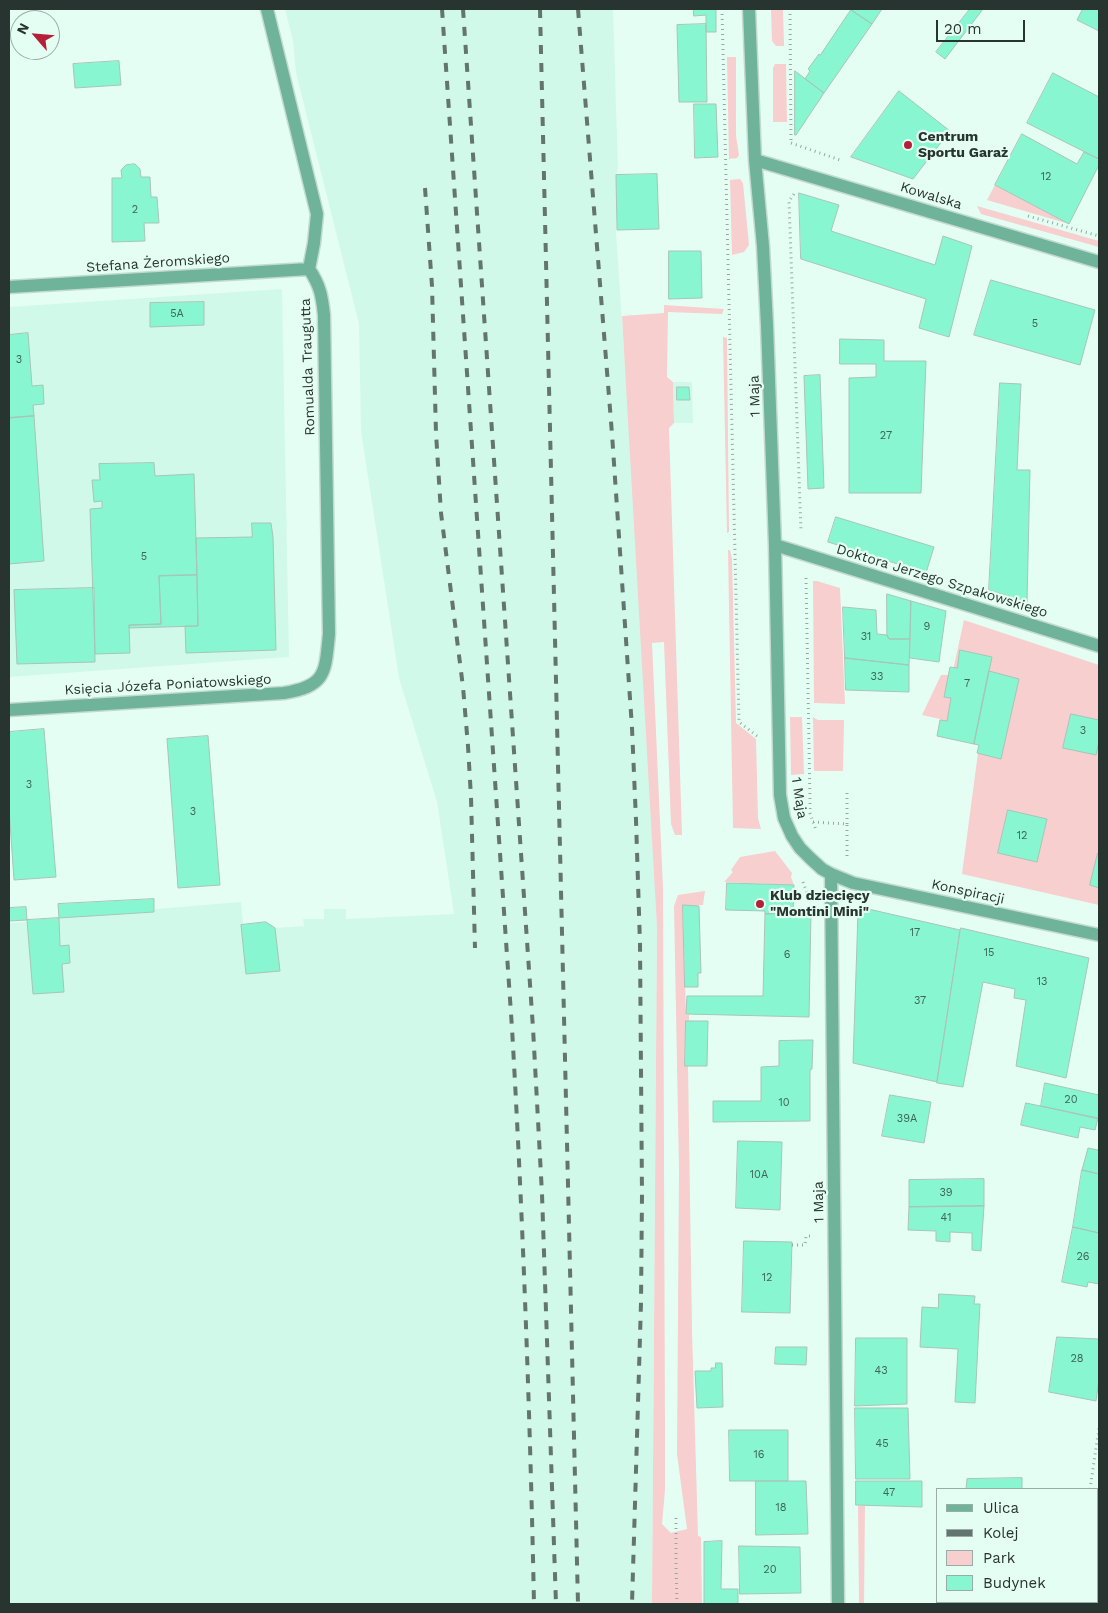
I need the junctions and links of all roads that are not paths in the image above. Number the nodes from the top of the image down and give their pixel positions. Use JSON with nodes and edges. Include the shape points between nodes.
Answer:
{"nodes":[{"id":1,"x":267,"y":9,"type":"edge"},
{"id":2,"x":749,"y":9,"type":"edge"},
{"id":3,"x":755,"y":160,"type":"junction"},
{"id":4,"x":1099,"y":262,"type":"edge"},
{"id":5,"x":309,"y":269,"type":"junction"},
{"id":6,"x":9,"y":287,"type":"edge"},
{"id":7,"x":775,"y":545,"type":"junction"},
{"id":8,"x":1099,"y":646,"type":"edge"},
{"id":9,"x":323,"y":674,"type":"joint"},
{"id":10,"x":9,"y":710,"type":"edge"},
{"id":11,"x":831,"y":874,"type":"junction"},
{"id":12,"x":1099,"y":936,"type":"edge"},
{"id":13,"x":838,"y":1604,"type":"edge"}],
"edges":[{"from":1,"to":5,"type":"street","via":[[317,214]]},
{"from":2,"to":3,"type":"street","name":"1 Maja"},
{"from":3,"to":4,"type":"street","name":"Kowalska"},
{"from":3,"to":7,"type":"street","name":"1 Maja","via":[[763,246]]},
{"from":5,"to":6,"type":"street","name":"Stefana Żeromskiego"},
{"from":5,"to":9,"type":"street","name":"Romualda Traugutta","via":[[318,282],[324,315],[329,634]]},
{"from":7,"to":8,"type":"street","name":"Doktora Jerzego Szpakowskiego"},
{"from":7,"to":11,"type":"street","name":"1 Maja","via":[[780,795],[784,818],[792,836],[810,858]]},
{"from":9,"to":10,"type":"street","name":"Księcia Józefa Poniatowskiego","via":[[302,690],[284,694]]},
{"from":11,"to":12,"type":"street","name":"Konspiracji","via":[[873,888]]},
{"from":11,"to":13,"type":"street","name":"1 Maja"}]}
